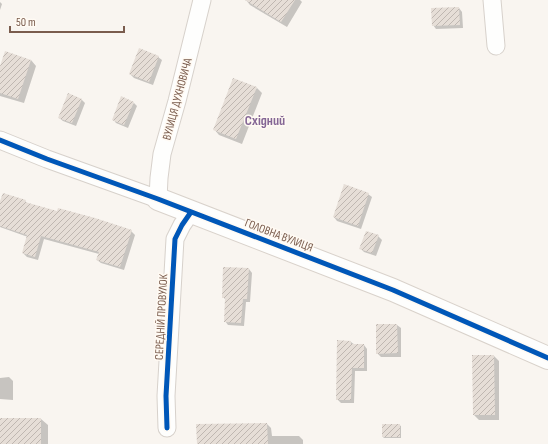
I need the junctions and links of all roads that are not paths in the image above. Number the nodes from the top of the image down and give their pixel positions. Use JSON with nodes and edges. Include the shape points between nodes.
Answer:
{"nodes":[{"id":1,"x":202,"y":0,"type":"edge"},
{"id":2,"x":492,"y":0,"type":"edge"},
{"id":3,"x":496,"y":46,"type":"dead end"},
{"id":4,"x":0,"y":140,"type":"edge"},
{"id":5,"x":158,"y":199,"type":"junction"},
{"id":6,"x":191,"y":212,"type":"junction"},
{"id":7,"x":548,"y":358,"type":"edge"},
{"id":8,"x":167,"y":428,"type":"dead end"}],
"edges":[{"from":1,"to":5,"type":"street","name":"ВУЛИЦЯ ДУХНОВИЧА","via":[[162,154]]},
{"from":2,"to":3,"type":"street"},
{"from":4,"to":5,"type":"street","name":"ГОЛОВНА ВУЛИЦЯ"},
{"from":5,"to":6,"type":"street","name":"ГОЛОВНА ВУЛИЦЯ"},
{"from":6,"to":7,"type":"street","name":"ГОЛОВНА ВУЛИЦЯ","via":[[393,290]]},
{"from":6,"to":8,"type":"street","name":"СЕРЕДНІЙ ПРОВУЛОК","via":[[175,239],[166,396]]}]}
